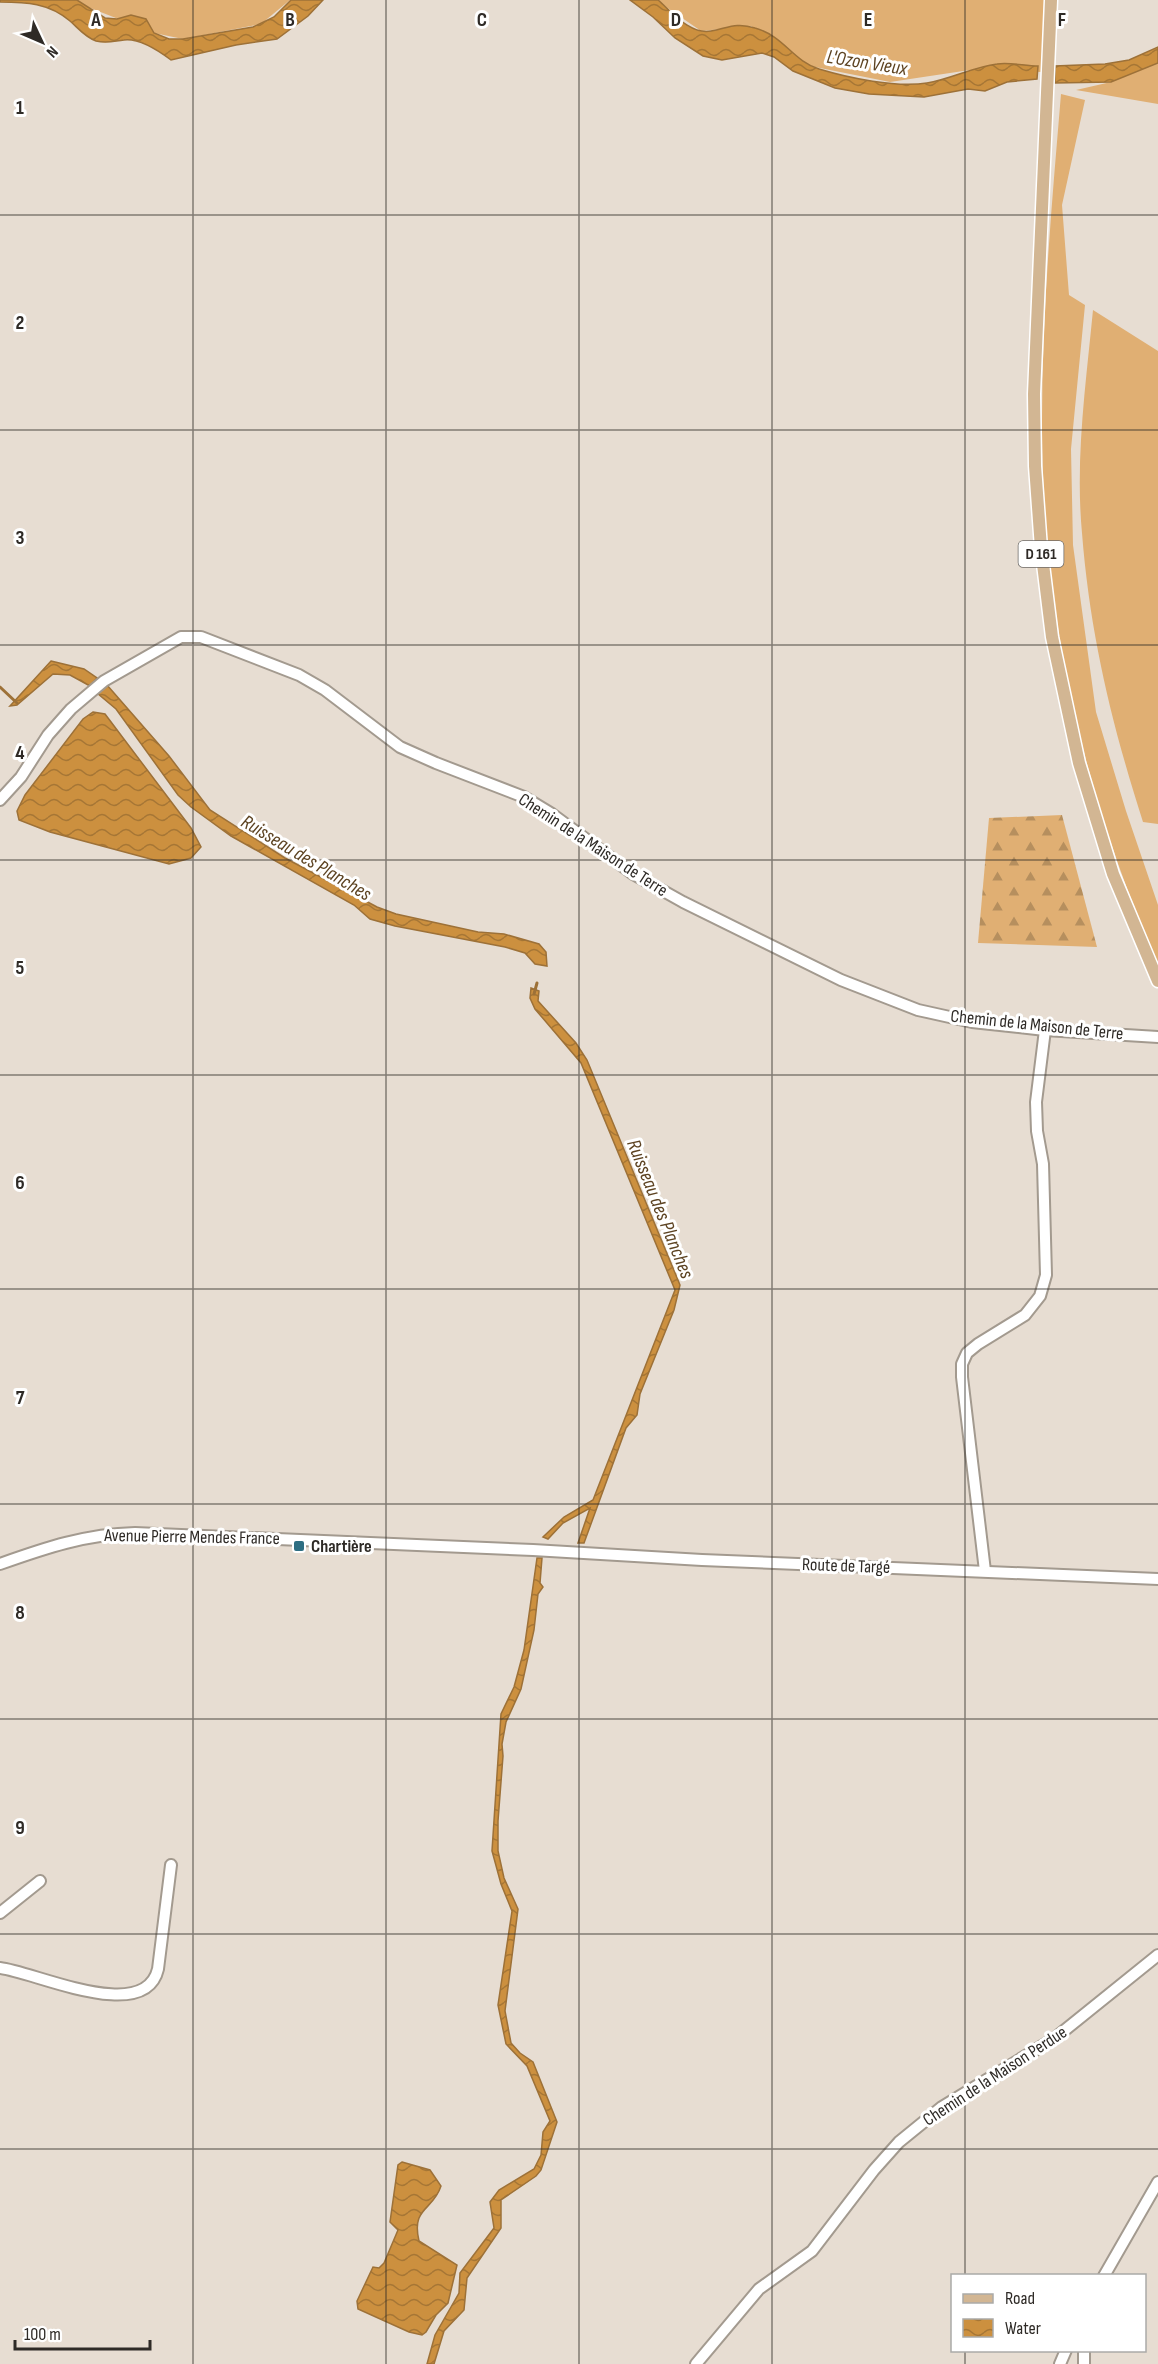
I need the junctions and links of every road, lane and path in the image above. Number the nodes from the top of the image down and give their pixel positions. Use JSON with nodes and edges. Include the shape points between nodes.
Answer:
{"nodes":[{"id":1,"x":1052,"y":0,"type":"edge"},
{"id":2,"x":0,"y":800,"type":"edge"},
{"id":3,"x":1158,"y":981,"type":"edge"},
{"id":4,"x":1045,"y":1030,"type":"junction"},
{"id":5,"x":1158,"y":1037,"type":"edge"},
{"id":6,"x":533,"y":1550,"type":"joint"},
{"id":7,"x":0,"y":1564,"type":"edge"},
{"id":8,"x":985,"y":1571,"type":"junction"},
{"id":9,"x":1158,"y":1579,"type":"edge"},
{"id":10,"x":171,"y":1865,"type":"dead end"},
{"id":11,"x":40,"y":1881,"type":"dead end"},
{"id":12,"x":0,"y":1913,"type":"edge"},
{"id":13,"x":1158,"y":1955,"type":"edge"},
{"id":14,"x":0,"y":1968,"type":"edge"},
{"id":15,"x":1158,"y":2182,"type":"edge"},
{"id":16,"x":1105,"y":2274,"type":"edge"},
{"id":17,"x":696,"y":2364,"type":"edge"}],
"edges":[{"from":1,"to":3,"type":"main road","number":"D 161","via":[[1034,394],[1041,548],[1052,637],[1079,763],[1113,874]]},
{"from":2,"to":4,"type":"street","name":"Chemin de la Maison de Terre","via":[[21,777],[48,735],[104,681],[181,638],[201,637],[299,675],[400,747],[524,797],[633,874],[841,981],[918,1010],[972,1022]]},
{"from":4,"to":5,"type":"street","name":"Chemin de la Maison de Terre"},
{"from":4,"to":8,"type":"street","via":[[1036,1102],[1043,1164],[1046,1275],[1040,1296],[1025,1315],[978,1344],[962,1364]]},
{"from":6,"to":7,"type":"street","name":"Avenue Pierre Mendes France","via":[[116,1533],[69,1540]]},
{"from":6,"to":8,"type":"street","name":"Route de Targé"},
{"from":8,"to":9,"type":"street","name":"Route de Targé"},
{"from":10,"to":14,"type":"street","via":[[158,1970],[146,1989],[120,1994],[90,1992]]},
{"from":11,"to":12,"type":"street"},
{"from":13,"to":17,"type":"street","name":"Chemin de la Maison Perdue","via":[[1055,2038],[920,2123],[874,2170],[812,2251],[759,2289]]},
{"from":15,"to":16,"type":"street"}]}
